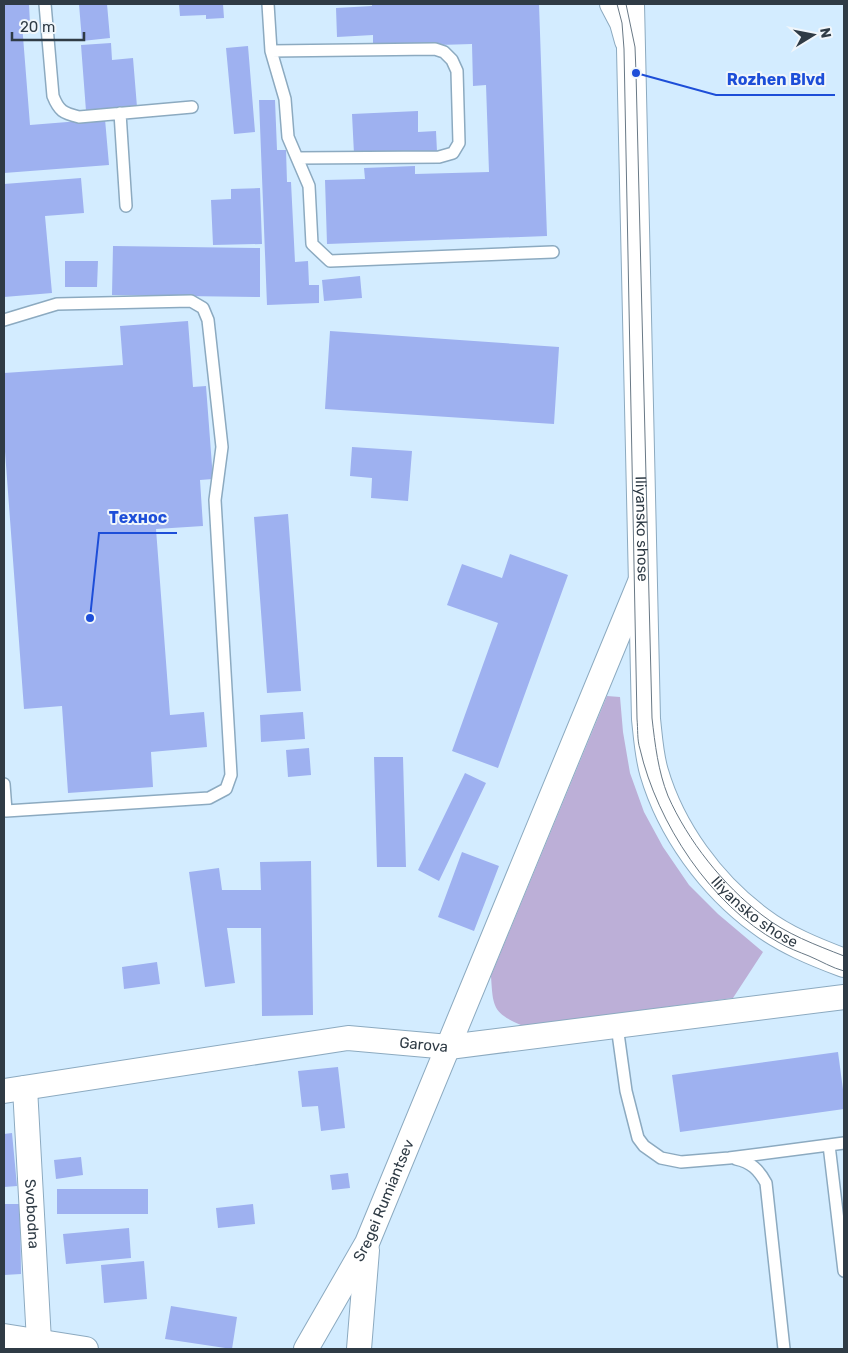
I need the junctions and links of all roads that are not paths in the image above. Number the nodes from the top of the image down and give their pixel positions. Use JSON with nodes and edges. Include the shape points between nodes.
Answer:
{"nodes":[{"id":1,"x":45,"y":4,"type":"edge"},
{"id":2,"x":268,"y":4,"type":"edge"},
{"id":3,"x":612,"y":4,"type":"edge"},
{"id":4,"x":630,"y":4,"type":"edge"},
{"id":5,"x":271,"y":51,"type":"junction"},
{"id":6,"x":632,"y":66,"type":"junction"},
{"id":7,"x":192,"y":107,"type":"dead end"},
{"id":8,"x":120,"y":113,"type":"junction"},
{"id":9,"x":297,"y":158,"type":"junction"},
{"id":10,"x":126,"y":206,"type":"dead end"},
{"id":11,"x":553,"y":252,"type":"dead end"},
{"id":12,"x":4,"y":320,"type":"edge"},
{"id":13,"x":643,"y":576,"type":"junction"},
{"id":14,"x":4,"y":784,"type":"edge"},
{"id":15,"x":844,"y":963,"type":"edge"},
{"id":16,"x":844,"y":997,"type":"edge"},
{"id":17,"x":616,"y":1026,"type":"junction"},
{"id":18,"x":449,"y":1048,"type":"junction"},
{"id":19,"x":14,"y":1089,"type":"edge"},
{"id":20,"x":844,"y":1144,"type":"edge"},
{"id":21,"x":829,"y":1145,"type":"junction"},
{"id":22,"x":729,"y":1158,"type":"junction"},
{"id":23,"x":367,"y":1243,"type":"junction"},
{"id":24,"x":844,"y":1271,"type":"edge"},
{"id":25,"x":4,"y":1336,"type":"edge"},
{"id":26,"x":39,"y":1341,"type":"junction"},
{"id":27,"x":86,"y":1349,"type":"edge"},
{"id":28,"x":306,"y":1349,"type":"edge"},
{"id":29,"x":359,"y":1349,"type":"edge"},
{"id":30,"x":784,"y":1349,"type":"edge"}],
"edges":[{"from":1,"to":8,"type":"lane","via":[[53,96],[57,107],[79,117]]},
{"from":2,"to":5,"type":"lane"},
{"from":3,"to":6,"type":"street","via":[[622,23]]},
{"from":4,"to":6,"type":"street","name":"Iliyansko shose"},
{"from":5,"to":9,"type":"lane","via":[[285,99],[288,137]]},
{"from":5,"to":9,"type":"lane","via":[[435,49],[444,52],[457,71],[459,143],[453,153],[439,157]]},
{"from":6,"to":13,"type":"street","name":"Iliyansko shose"},
{"from":7,"to":8,"type":"lane"},
{"from":8,"to":10,"type":"lane"},
{"from":9,"to":11,"type":"lane","via":[[309,186],[312,244],[330,261]]},
{"from":12,"to":14,"type":"lane","via":[[57,304],[191,301],[203,308],[208,320],[222,447],[215,500],[231,775],[226,789],[209,798],[6,811]]},
{"from":13,"to":15,"type":"street","name":"Iliyansko shose","via":[[648,745],[653,771],[676,826],[712,875],[760,921],[799,944]]},
{"from":13,"to":18,"type":"street","name":"Sregei Rumiantsev"},
{"from":16,"to":17,"type":"street","name":"Garova"},
{"from":17,"to":18,"type":"street","name":"Garova"},
{"from":17,"to":22,"type":"lane","via":[[626,1091],[638,1138],[644,1146],[671,1161]]},
{"from":18,"to":19,"type":"street","name":"Garova","via":[[348,1038]]},
{"from":18,"to":23,"type":"street","name":"Sregei Rumiantsev"},
{"from":19,"to":26,"type":"street","name":"Svobodna"},
{"from":20,"to":21,"type":"lane"},
{"from":21,"to":22,"type":"lane"},
{"from":21,"to":24,"type":"lane"},
{"from":22,"to":30,"type":"lane","via":[[755,1167],[766,1183]]},
{"from":23,"to":28,"type":"street","name":"Sregei Rumiantsev"},
{"from":23,"to":29,"type":"street"},
{"from":25,"to":26,"type":"street"},
{"from":26,"to":27,"type":"street"}]}
